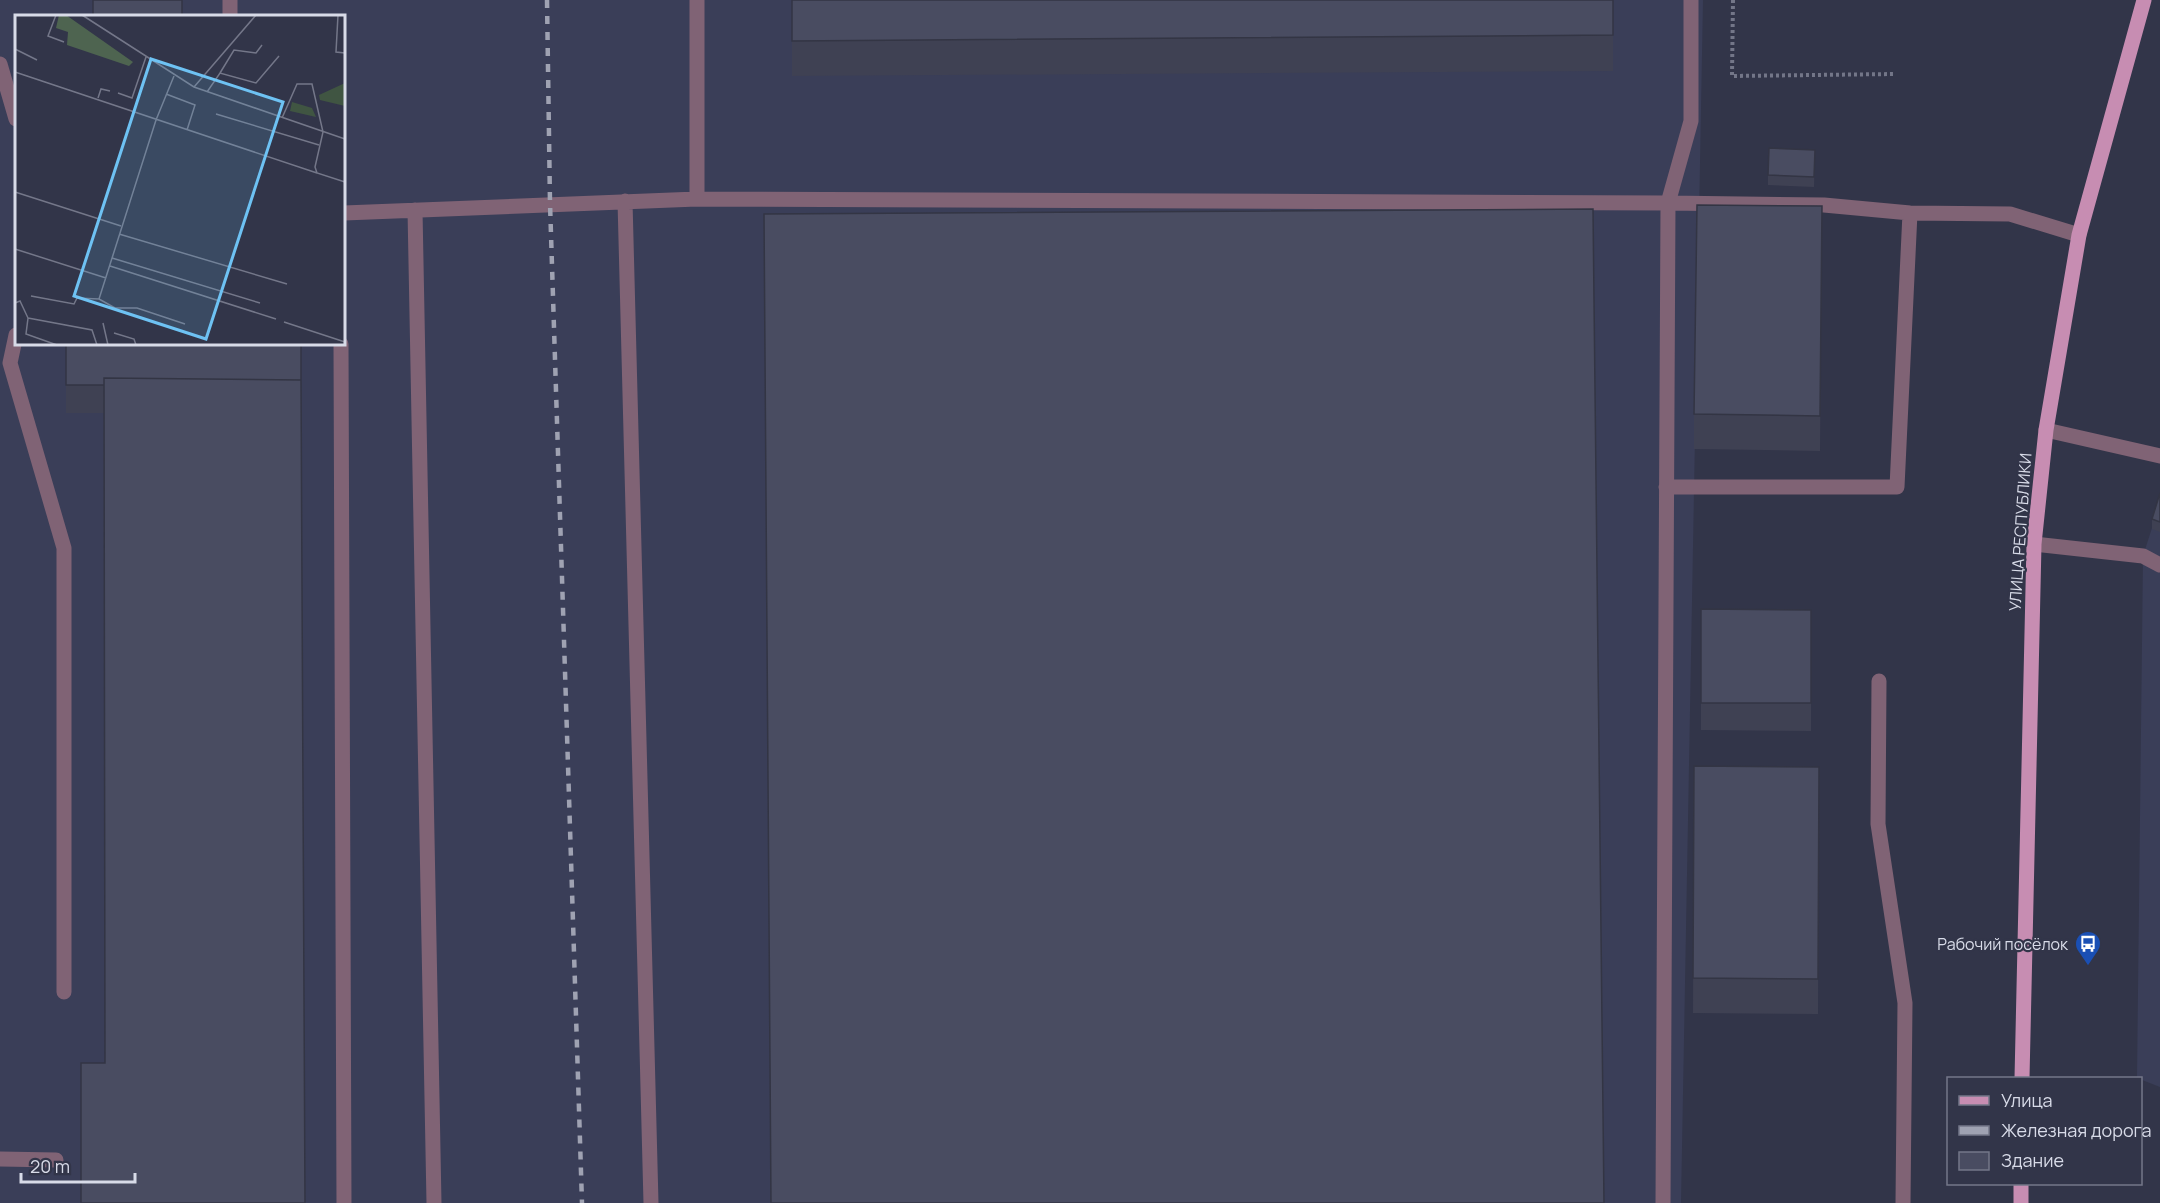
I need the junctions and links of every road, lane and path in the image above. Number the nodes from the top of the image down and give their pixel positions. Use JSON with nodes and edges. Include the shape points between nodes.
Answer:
{"nodes":[{"id":1,"x":697,"y":0,"type":"edge"},
{"id":2,"x":1691,"y":0,"type":"edge"},
{"id":3,"x":1733,"y":0,"type":"edge"},
{"id":4,"x":2144,"y":0,"type":"edge"},
{"id":5,"x":0,"y":64,"type":"edge"},
{"id":6,"x":1895,"y":74,"type":"dead end"},
{"id":7,"x":15,"y":116,"type":"edge"},
{"id":8,"x":697,"y":199,"type":"junction"},
{"id":9,"x":626,"y":201,"type":"junction"},
{"id":10,"x":1668,"y":203,"type":"junction"},
{"id":11,"x":415,"y":210,"type":"junction"},
{"id":12,"x":345,"y":213,"type":"edge"},
{"id":13,"x":1910,"y":213,"type":"junction"},
{"id":14,"x":2079,"y":235,"type":"junction"},
{"id":15,"x":15,"y":340,"type":"edge"},
{"id":16,"x":340,"y":345,"type":"edge"},
{"id":17,"x":2046,"y":430,"type":"junction"},
{"id":18,"x":2160,"y":456,"type":"edge"},
{"id":19,"x":1666,"y":487,"type":"junction"},
{"id":20,"x":2034,"y":544,"type":"junction"},
{"id":21,"x":2160,"y":565,"type":"edge"},
{"id":22,"x":1879,"y":681,"type":"dead end"},
{"id":23,"x":64,"y":992,"type":"dead end"},
{"id":24,"x":2022,"y":1077,"type":"edge"},
{"id":25,"x":0,"y":1159,"type":"edge"},
{"id":26,"x":56,"y":1160,"type":"dead end"},
{"id":27,"x":2021,"y":1185,"type":"edge"},
{"id":28,"x":344,"y":1203,"type":"edge"},
{"id":29,"x":434,"y":1203,"type":"edge"},
{"id":30,"x":651,"y":1203,"type":"edge"},
{"id":31,"x":1664,"y":1203,"type":"edge"},
{"id":32,"x":1903,"y":1203,"type":"edge"},
{"id":33,"x":2021,"y":1203,"type":"edge"}],
"edges":[{"from":1,"to":8,"type":"lane"},
{"from":2,"to":10,"type":"lane","via":[[1691,121]]},
{"from":3,"to":6,"type":"path","via":[[1732,76]]},
{"from":4,"to":14,"type":"main road","name":"УЛИЦА РЕСПУБЛИКИ"},
{"from":5,"to":7,"type":"lane"},
{"from":8,"to":9,"type":"lane"},
{"from":8,"to":10,"type":"lane"},
{"from":9,"to":11,"type":"lane"},
{"from":9,"to":30,"type":"lane"},
{"from":10,"to":13,"type":"lane","via":[[1824,205]]},
{"from":10,"to":19,"type":"lane"},
{"from":11,"to":12,"type":"lane"},
{"from":11,"to":29,"type":"lane"},
{"from":13,"to":14,"type":"lane","via":[[2010,214]]},
{"from":13,"to":19,"type":"lane","via":[[1897,487]]},
{"from":14,"to":17,"type":"main road","name":"УЛИЦА РЕСПУБЛИКИ"},
{"from":15,"to":23,"type":"lane","via":[[10,363],[64,548]]},
{"from":16,"to":28,"type":"lane"},
{"from":17,"to":18,"type":"lane"},
{"from":17,"to":20,"type":"main road","name":"УЛИЦА РЕСПУБЛИКИ"},
{"from":19,"to":31,"type":"lane"},
{"from":20,"to":21,"type":"lane","via":[[2143,556]]},
{"from":20,"to":24,"type":"main road","name":"УЛИЦА РЕСПУБЛИКИ"},
{"from":22,"to":32,"type":"lane","via":[[1878,824],[1905,1003]]},
{"from":25,"to":26,"type":"lane"},
{"from":27,"to":33,"type":"main road"}]}
